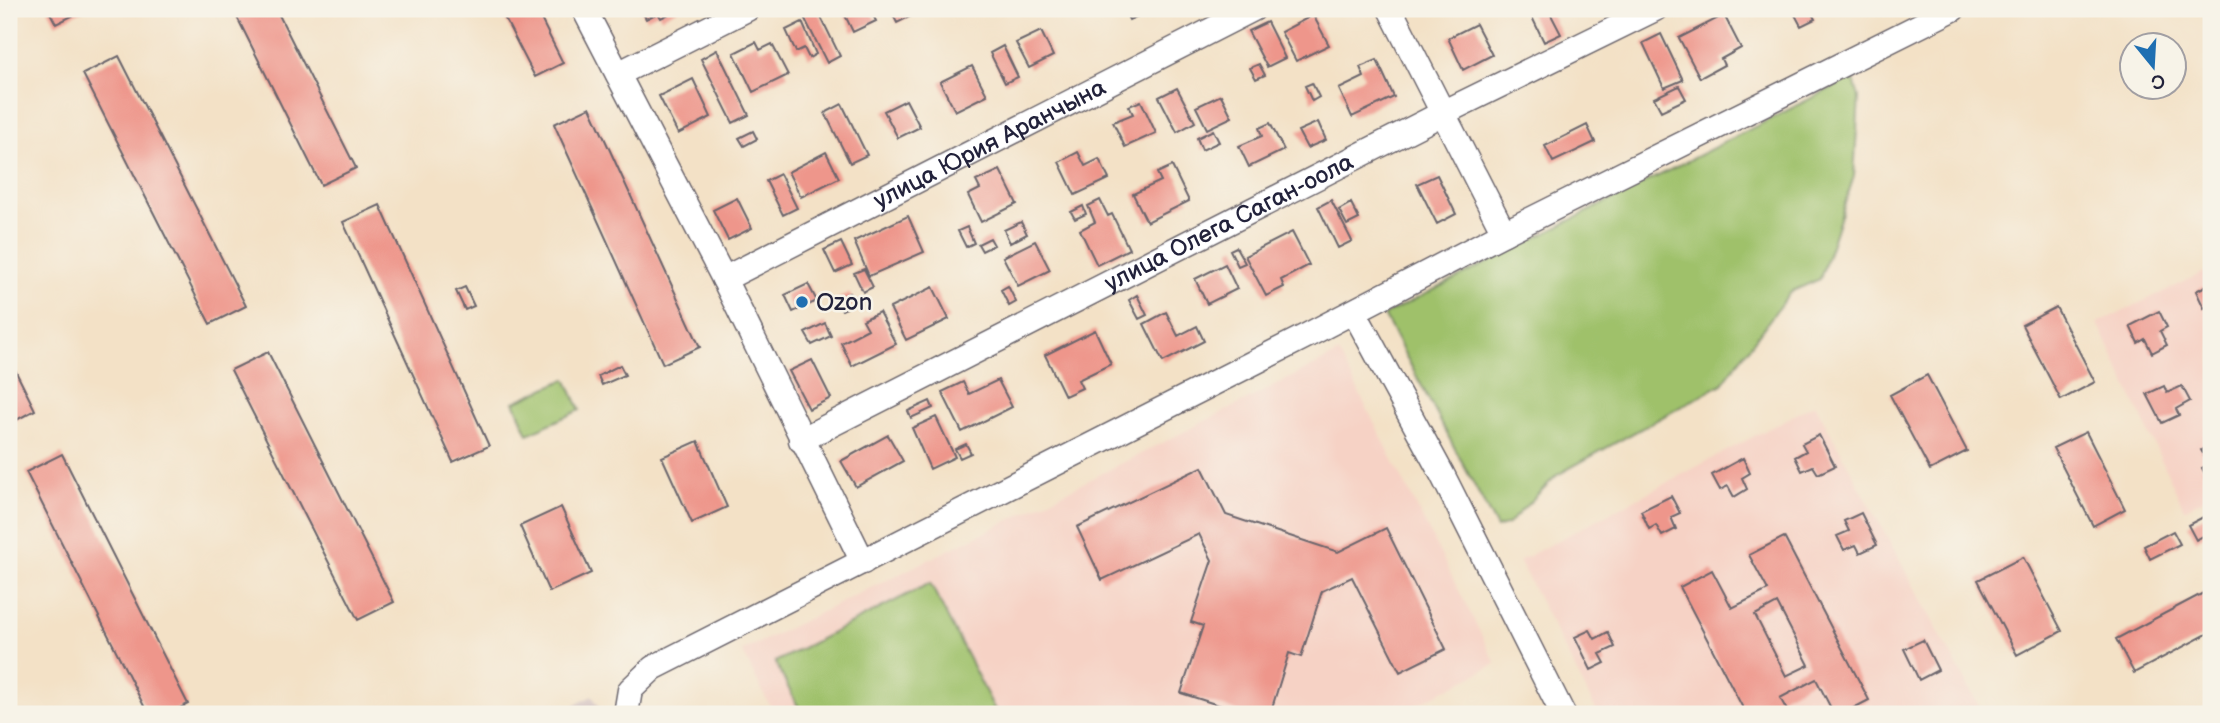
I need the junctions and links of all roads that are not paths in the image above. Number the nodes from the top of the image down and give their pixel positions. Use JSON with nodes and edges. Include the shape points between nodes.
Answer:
{"nodes":[{"id":1,"x":584,"y":9,"type":"edge"},
{"id":2,"x":747,"y":9,"type":"edge"},
{"id":3,"x":1252,"y":9,"type":"edge"},
{"id":4,"x":1390,"y":9,"type":"edge"},
{"id":5,"x":1655,"y":9,"type":"edge"},
{"id":6,"x":1953,"y":9,"type":"edge"},
{"id":7,"x":618,"y":74,"type":"junction"},
{"id":8,"x":1443,"y":113,"type":"junction"},
{"id":9,"x":1504,"y":233,"type":"junction"},
{"id":10,"x":724,"y":279,"type":"junction"},
{"id":11,"x":1354,"y":312,"type":"junction"},
{"id":12,"x":801,"y":440,"type":"junction"},
{"id":13,"x":863,"y":562,"type":"junction"},
{"id":14,"x":626,"y":714,"type":"edge"},
{"id":15,"x":1563,"y":714,"type":"edge"}],
"edges":[{"from":1,"to":7,"type":"street"},
{"from":2,"to":7,"type":"street"},
{"from":3,"to":10,"type":"street","name":"улица Юрия Аранчына"},
{"from":4,"to":8,"type":"street"},
{"from":5,"to":8,"type":"street","name":"улица Олега Саган-оола"},
{"from":6,"to":9,"type":"street"},
{"from":7,"to":10,"type":"street"},
{"from":8,"to":9,"type":"street"},
{"from":8,"to":12,"type":"street","name":"улица Олега Саган-оола"},
{"from":9,"to":11,"type":"street"},
{"from":10,"to":12,"type":"street"},
{"from":11,"to":13,"type":"street"},
{"from":11,"to":15,"type":"street"},
{"from":12,"to":13,"type":"street"},
{"from":13,"to":14,"type":"street","via":[[653,668],[630,690]]}]}
